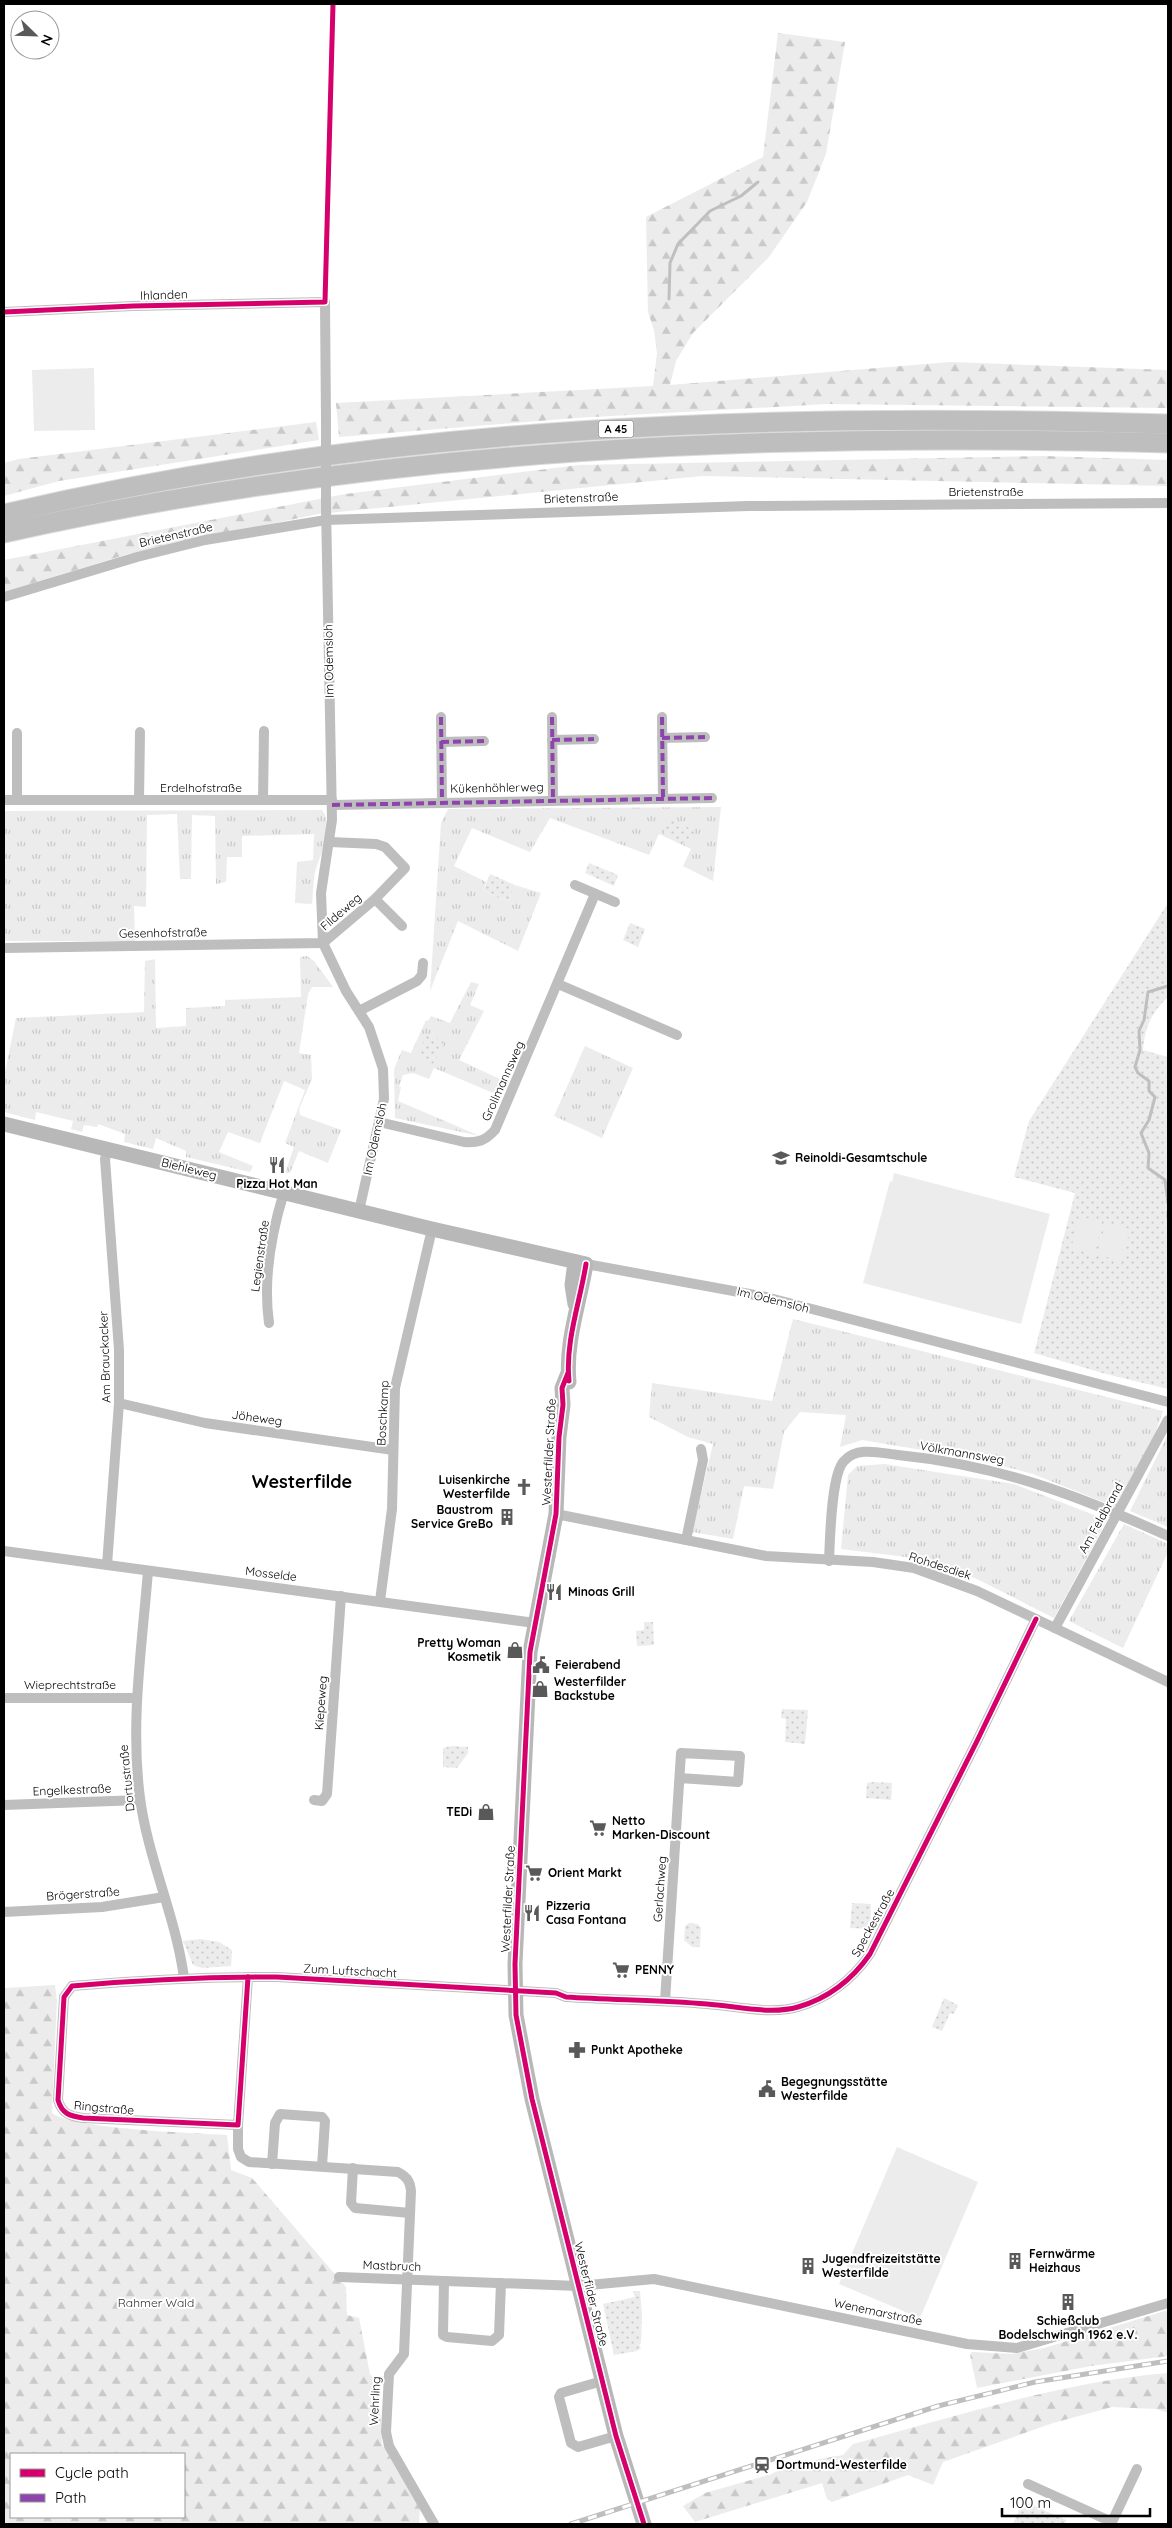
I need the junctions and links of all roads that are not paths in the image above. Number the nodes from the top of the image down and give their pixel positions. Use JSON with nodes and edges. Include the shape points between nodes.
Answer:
{"nodes":[{"id":1,"x":325,"y":302,"type":"joint"},
{"id":2,"x":4,"y":312,"type":"edge"},
{"id":3,"x":1168,"y":424,"type":"edge"},
{"id":4,"x":1168,"y":443,"type":"edge"},
{"id":5,"x":1168,"y":503,"type":"edge"},
{"id":6,"x":4,"y":514,"type":"edge"},
{"id":7,"x":326,"y":520,"type":"junction"},
{"id":8,"x":4,"y":533,"type":"edge"},
{"id":9,"x":4,"y":597,"type":"edge"},
{"id":10,"x":441,"y":717,"type":"dead end"},
{"id":11,"x":552,"y":717,"type":"dead end"},
{"id":12,"x":662,"y":717,"type":"dead end"},
{"id":13,"x":264,"y":731,"type":"dead end"},
{"id":14,"x":140,"y":732,"type":"dead end"},
{"id":15,"x":17,"y":733,"type":"dead end"},
{"id":16,"x":705,"y":737,"type":"dead end"},
{"id":17,"x":662,"y":738,"type":"junction"},
{"id":18,"x":594,"y":739,"type":"dead end"},
{"id":19,"x":552,"y":740,"type":"junction"},
{"id":20,"x":484,"y":741,"type":"dead end"},
{"id":21,"x":441,"y":742,"type":"junction"},
{"id":22,"x":663,"y":798,"type":"junction"},
{"id":23,"x":712,"y":798,"type":"dead end"},
{"id":24,"x":4,"y":800,"type":"edge"},
{"id":25,"x":17,"y":800,"type":"junction"},
{"id":26,"x":139,"y":800,"type":"junction"},
{"id":27,"x":263,"y":800,"type":"junction"},
{"id":28,"x":553,"y":800,"type":"junction"},
{"id":29,"x":442,"y":802,"type":"junction"},
{"id":30,"x":332,"y":803,"type":"junction"},
{"id":31,"x":330,"y":842,"type":"junction"},
{"id":32,"x":575,"y":885,"type":"dead end"},
{"id":33,"x":596,"y":894,"type":"junction"},
{"id":34,"x":376,"y":899,"type":"junction"},
{"id":35,"x":615,"y":902,"type":"dead end"},
{"id":36,"x":402,"y":926,"type":"dead end"},
{"id":37,"x":323,"y":943,"type":"junction"},
{"id":38,"x":4,"y":948,"type":"edge"},
{"id":39,"x":423,"y":963,"type":"dead end"},
{"id":40,"x":558,"y":984,"type":"junction"},
{"id":41,"x":359,"y":1011,"type":"junction"},
{"id":42,"x":677,"y":1035,"type":"dead end"},
{"id":43,"x":379,"y":1122,"type":"junction"},
{"id":44,"x":4,"y":1124,"type":"edge"},
{"id":45,"x":108,"y":1149,"type":"junction"},
{"id":46,"x":284,"y":1192,"type":"junction"},
{"id":47,"x":359,"y":1211,"type":"junction"},
{"id":48,"x":374,"y":1215,"type":"joint"},
{"id":49,"x":432,"y":1229,"type":"junction"},
{"id":50,"x":581,"y":1263,"type":"junction"},
{"id":51,"x":269,"y":1323,"type":"dead end"},
{"id":52,"x":1168,"y":1402,"type":"edge"},
{"id":53,"x":120,"y":1403,"type":"junction"},
{"id":54,"x":1168,"y":1420,"type":"edge"},
{"id":55,"x":701,"y":1449,"type":"dead end"},
{"id":56,"x":393,"y":1450,"type":"junction"},
{"id":57,"x":1118,"y":1513,"type":"junction"},
{"id":58,"x":556,"y":1514,"type":"junction"},
{"id":59,"x":1168,"y":1536,"type":"edge"},
{"id":60,"x":686,"y":1540,"type":"junction"},
{"id":61,"x":4,"y":1551,"type":"edge"},
{"id":62,"x":829,"y":1561,"type":"junction"},
{"id":63,"x":107,"y":1565,"type":"junction"},
{"id":64,"x":148,"y":1572,"type":"junction"},
{"id":65,"x":341,"y":1596,"type":"junction"},
{"id":66,"x":380,"y":1601,"type":"junction"},
{"id":67,"x":1036,"y":1619,"type":"junction"},
{"id":68,"x":535,"y":1623,"type":"junction"},
{"id":69,"x":1055,"y":1628,"type":"junction"},
{"id":70,"x":1168,"y":1682,"type":"edge"},
{"id":71,"x":4,"y":1698,"type":"edge"},
{"id":72,"x":137,"y":1698,"type":"junction"},
{"id":73,"x":680,"y":1778,"type":"junction"},
{"id":74,"x":140,"y":1800,"type":"junction"},
{"id":75,"x":314,"y":1800,"type":"dead end"},
{"id":76,"x":4,"y":1805,"type":"edge"},
{"id":77,"x":164,"y":1898,"type":"junction"},
{"id":78,"x":4,"y":1912,"type":"edge"},
{"id":79,"x":248,"y":1977,"type":"junction"},
{"id":80,"x":184,"y":1978,"type":"junction"},
{"id":81,"x":515,"y":1991,"type":"junction"},
{"id":82,"x":665,"y":2001,"type":"junction"},
{"id":83,"x":238,"y":2125,"type":"junction"},
{"id":84,"x":272,"y":2164,"type":"junction"},
{"id":85,"x":322,"y":2166,"type":"junction"},
{"id":86,"x":353,"y":2168,"type":"junction"},
{"id":87,"x":410,"y":2213,"type":"junction"},
{"id":88,"x":339,"y":2277,"type":"dead end"},
{"id":89,"x":408,"y":2279,"type":"junction"},
{"id":90,"x":444,"y":2281,"type":"junction"},
{"id":91,"x":501,"y":2283,"type":"junction"},
{"id":92,"x":578,"y":2286,"type":"junction"},
{"id":93,"x":1168,"y":2303,"type":"edge"},
{"id":94,"x":602,"y":2381,"type":"junction"},
{"id":95,"x":616,"y":2436,"type":"junction"},
{"id":96,"x":1137,"y":2469,"type":"dead end"},
{"id":97,"x":1028,"y":2484,"type":"dead end"},
{"id":98,"x":1112,"y":2523,"type":"edge"},
{"id":99,"x":434,"y":2524,"type":"edge"},
{"id":100,"x":644,"y":2524,"type":"edge"}],
"edges":[{"from":1,"to":2,"type":"street","name":"Ihlanden"},
{"from":1,"to":7,"type":"street","name":"Im Odemsloh","bridge":true},
{"from":3,"to":6,"type":"highway","number":"A 45","via":[[815,421],[530,435],[261,466]]},
{"from":4,"to":8,"type":"highway","number":"A 45","via":[[935,439],[811,441],[529,454],[265,484],[142,504]]},
{"from":5,"to":7,"type":"street","name":"Brietenstraße","via":[[748,506]]},
{"from":7,"to":9,"type":"street","name":"Brietenstraße","via":[[205,540]]},
{"from":7,"to":30,"type":"street","name":"Im Odemsloh"},
{"from":10,"to":21,"type":"street","name":"Kükenhöhlerweg"},
{"from":11,"to":19,"type":"street","name":"Kükenhöhlerweg"},
{"from":12,"to":17,"type":"street"},
{"from":13,"to":27,"type":"street"},
{"from":14,"to":26,"type":"street"},
{"from":15,"to":25,"type":"street"},
{"from":16,"to":17,"type":"street"},
{"from":17,"to":22,"type":"street"},
{"from":18,"to":19,"type":"street"},
{"from":19,"to":28,"type":"street","name":"Kükenhöhlerweg"},
{"from":20,"to":21,"type":"street"},
{"from":21,"to":29,"type":"street","name":"Kükenhöhlerweg"},
{"from":22,"to":23,"type":"street","name":"Kükenhöhlerweg"},
{"from":22,"to":28,"type":"street","name":"Kükenhöhlerweg"},
{"from":24,"to":25,"type":"street","name":"Erdelhofstraße"},
{"from":25,"to":26,"type":"street","name":"Erdelhofstraße"},
{"from":26,"to":27,"type":"street","name":"Erdelhofstraße"},
{"from":27,"to":30,"type":"street","name":"Erdelhofstraße"},
{"from":28,"to":29,"type":"street","name":"Kükenhöhlerweg"},
{"from":29,"to":30,"type":"street","name":"Kükenhöhlerweg"},
{"from":30,"to":31,"type":"street","name":"Im Odemsloh"},
{"from":31,"to":34,"type":"street","name":"Fildeweg","via":[[385,847],[405,868]]},
{"from":31,"to":37,"type":"street","name":"Im Odemsloh","via":[[320,908]]},
{"from":32,"to":33,"type":"street"},
{"from":33,"to":35,"type":"street"},
{"from":33,"to":40,"type":"street","name":"Grollmannsweg"},
{"from":34,"to":36,"type":"street","name":"Fildeweg"},
{"from":34,"to":37,"type":"street","name":"Fildeweg"},
{"from":37,"to":38,"type":"street","name":"Gesenhofstraße"},
{"from":37,"to":41,"type":"street","name":"Im Odemsloh","via":[[336,974]]},
{"from":39,"to":41,"type":"street","via":[[422,975],[417,981]]},
{"from":40,"to":42,"type":"street"},
{"from":40,"to":43,"type":"street","name":"Grollmannsweg","via":[[495,1130],[488,1138],[478,1143],[464,1142]]},
{"from":41,"to":43,"type":"street","name":"Im Odemsloh","via":[[369,1027],[384,1069],[384,1099]]},
{"from":43,"to":47,"type":"street","name":"Im Odemsloh"},
{"from":44,"to":45,"type":"street","name":"Biehleweg"},
{"from":45,"to":46,"type":"street","name":"Biehleweg"},
{"from":45,"to":53,"type":"street","name":"Am Brauckacker","via":[[105,1159]]},
{"from":46,"to":47,"type":"street","name":"Biehleweg"},
{"from":46,"to":51,"type":"street","name":"Legienstraße","via":[[272,1241],[267,1284]]},
{"from":47,"to":48,"type":"street","name":"Biehleweg"},
{"from":48,"to":49,"type":"street","name":"Im Odemsloh"},
{"from":49,"to":50,"type":"street","name":"Im Odemsloh"},
{"from":49,"to":56,"type":"street","name":"Boschkamp","via":[[396,1383]]},
{"from":50,"to":52,"type":"street","name":"Im Odemsloh","via":[[766,1297]]},
{"from":50,"to":58,"type":"street","name":"Westerfilder Straße","via":[[572,1285],[576,1307],[568,1372],[569,1390],[563,1405],[559,1439]]},
{"from":53,"to":56,"type":"street","name":"Jöheweg","via":[[205,1423]]},
{"from":53,"to":63,"type":"street","name":"Am Brauckacker"},
{"from":54,"to":57,"type":"street","name":"Am Feldbrand"},
{"from":55,"to":60,"type":"street","via":[[703,1460]]},
{"from":56,"to":66,"type":"street","name":"Boschkamp","via":[[392,1509]]},
{"from":57,"to":59,"type":"street","name":"Völkmannsweg"},
{"from":57,"to":62,"type":"street","name":"Völkmannsweg","via":[[1038,1483],[976,1466],[856,1453],[842,1462],[838,1470]]},
{"from":57,"to":69,"type":"street","name":"Am Feldbrand"},
{"from":58,"to":60,"type":"street","name":"Rohdesdiek"},
{"from":58,"to":68,"type":"street","name":"Westerfilder Straße"},
{"from":60,"to":62,"type":"street","name":"Rohdesdiek","via":[[766,1556]]},
{"from":61,"to":63,"type":"street","name":"Mosselde"},
{"from":62,"to":67,"type":"street","name":"Rohdesdiek","via":[[873,1562],[914,1568],[951,1580]]},
{"from":63,"to":64,"type":"street","name":"Mosselde"},
{"from":64,"to":65,"type":"street","name":"Mosselde"},
{"from":64,"to":72,"type":"street","name":"Dortustraße"},
{"from":65,"to":66,"type":"street","name":"Mosselde"},
{"from":65,"to":75,"type":"street","name":"Kiepeweg","via":[[328,1794],[322,1801]]},
{"from":66,"to":68,"type":"street","name":"Mosselde"},
{"from":67,"to":69,"type":"street","name":"Rohdesdiek"},
{"from":67,"to":82,"type":"street","name":"Speckestraße","via":[[879,1938],[858,1970],[829,1994],[796,2008],[767,2009]]},
{"from":68,"to":81,"type":"street","name":"Westerfilder Straße","via":[[530,1652]]},
{"from":69,"to":70,"type":"street","name":"Rohdesdiek"},
{"from":71,"to":72,"type":"street","name":"Wieprechtstraße"},
{"from":72,"to":74,"type":"street","name":"Dortustraße","via":[[135,1748]]},
{"from":73,"to":73,"type":"street","name":"Gerlachweg","via":[[681,1752],[740,1756],[738,1782]]},
{"from":73,"to":82,"type":"street","name":"Gerlachweg"},
{"from":74,"to":76,"type":"street","name":"Engelkestraße"},
{"from":74,"to":77,"type":"street","name":"Dortustraße"},
{"from":77,"to":78,"type":"street","name":"Brögerstraße","via":[[102,1907]]},
{"from":77,"to":80,"type":"street","name":"Dortustraße"},
{"from":79,"to":80,"type":"street","name":"Zum Luftschacht"},
{"from":79,"to":81,"type":"street","name":"Zum Luftschacht"},
{"from":79,"to":83,"type":"street"},
{"from":80,"to":83,"type":"street","name":"Ringstraße","via":[[72,1986],[67,1990],[63,2007],[60,2106],[67,2114],[83,2118]]},
{"from":81,"to":82,"type":"street","name":"Speckestraße","via":[[556,1993],[566,1997]]},
{"from":81,"to":92,"type":"street","name":"Westerfilder Straße","via":[[520,2047]]},
{"from":83,"to":84,"type":"street","name":"Wehrling","via":[[241,2157],[250,2162]]},
{"from":84,"to":85,"type":"street","name":"Wehrling"},
{"from":84,"to":85,"type":"street","via":[[275,2123],[280,2114],[322,2117],[325,2121]]},
{"from":85,"to":86,"type":"street","name":"Wehrling"},
{"from":86,"to":87,"type":"street","name":"Wehrling","via":[[398,2172],[405,2176],[412,2191]]},
{"from":86,"to":87,"type":"street","via":[[351,2203],[355,2208]]},
{"from":87,"to":89,"type":"street","name":"Wehrling"},
{"from":88,"to":89,"type":"street","name":"Mastbruch"},
{"from":89,"to":90,"type":"street","name":"Mastbruch"},
{"from":89,"to":99,"type":"street","name":"Wehrling","via":[[404,2354],[388,2374],[386,2432],[389,2446]]},
{"from":90,"to":91,"type":"street","name":"Mastbruch"},
{"from":90,"to":91,"type":"street","via":[[443,2335],[492,2340],[499,2335]]},
{"from":91,"to":92,"type":"street","name":"Mastbruch"},
{"from":92,"to":93,"type":"street","name":"Wenemarstraße","via":[[654,2279],[967,2344],[1017,2348]]},
{"from":92,"to":94,"type":"street","name":"Westerfilder Straße"},
{"from":94,"to":95,"type":"street","name":"Westerfilder Straße"},
{"from":94,"to":95,"type":"street","via":[[561,2393],[559,2397],[571,2443],[578,2447]]},
{"from":95,"to":100,"type":"street","name":"Westerfilder Straße"},
{"from":96,"to":98,"type":"street"},
{"from":97,"to":98,"type":"street"}]}
